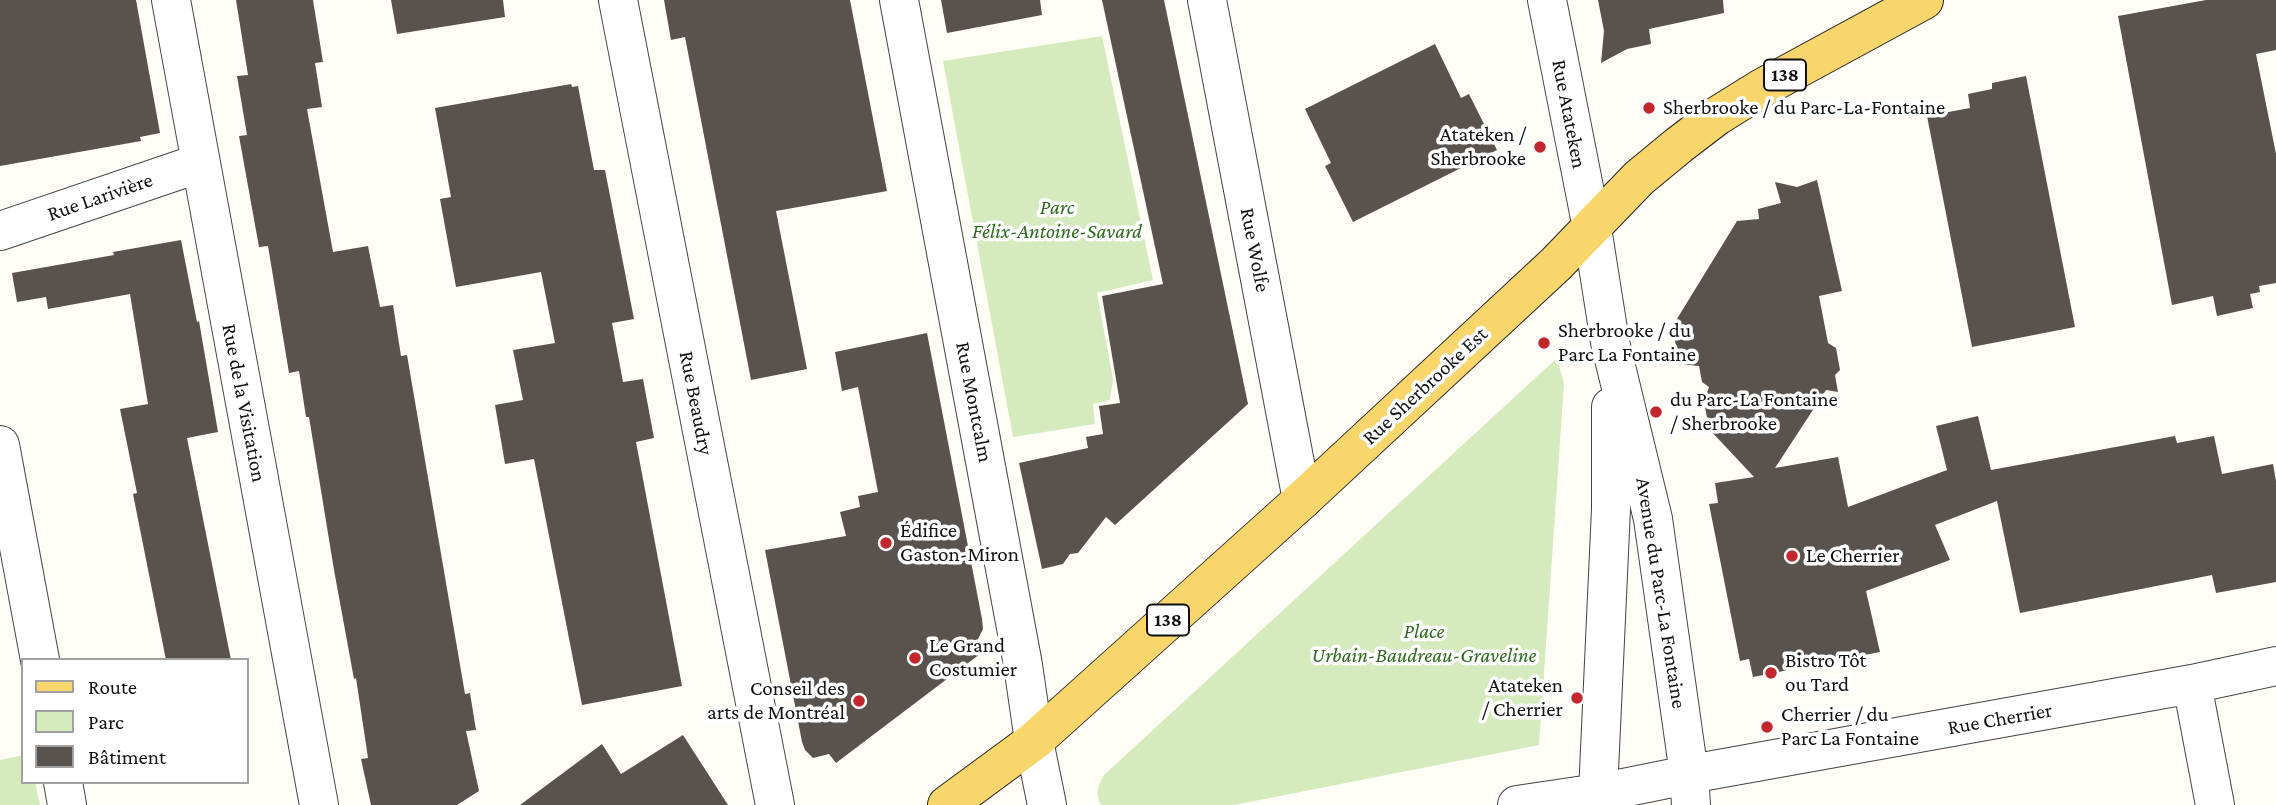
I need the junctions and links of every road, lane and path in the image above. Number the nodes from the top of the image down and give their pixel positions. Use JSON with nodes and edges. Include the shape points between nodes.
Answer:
{"nodes":[{"id":1,"x":171,"y":0,"type":"edge"},
{"id":2,"x":618,"y":0,"type":"edge"},
{"id":3,"x":899,"y":0,"type":"edge"},
{"id":4,"x":1207,"y":0,"type":"edge"},
{"id":5,"x":1547,"y":0,"type":"edge"},
{"id":6,"x":1905,"y":4,"type":"edge"},
{"id":7,"x":200,"y":163,"type":"junction"},
{"id":8,"x":1592,"y":228,"type":"junction"},
{"id":9,"x":0,"y":231,"type":"edge"},
{"id":10,"x":1610,"y":342,"type":"junction"},
{"id":11,"x":0,"y":445,"type":"edge"},
{"id":12,"x":1302,"y":500,"type":"junction"},
{"id":13,"x":40,"y":658,"type":"edge"},
{"id":14,"x":2276,"y":666,"type":"edge"},
{"id":15,"x":2192,"y":684,"type":"junction"},
{"id":16,"x":1034,"y":741,"type":"junction"},
{"id":17,"x":63,"y":784,"type":"edge"},
{"id":18,"x":1690,"y":790,"type":"edge"},
{"id":19,"x":1599,"y":799,"type":"edge"},
{"id":20,"x":67,"y":805,"type":"edge"},
{"id":21,"x":319,"y":805,"type":"edge"},
{"id":22,"x":775,"y":805,"type":"edge"},
{"id":23,"x":947,"y":805,"type":"edge"},
{"id":24,"x":1047,"y":805,"type":"edge"},
{"id":25,"x":1517,"y":805,"type":"edge"},
{"id":26,"x":2216,"y":805,"type":"edge"}],
"edges":[{"from":1,"to":7,"type":"street","name":"Rue de la Visitation"},
{"from":2,"to":22,"type":"street","name":"Rue Beaudry"},
{"from":3,"to":16,"type":"street","name":"Rue Montcalm"},
{"from":4,"to":12,"type":"street","name":"Rue Wolfe"},
{"from":5,"to":8,"type":"street","name":"Rue Atateken"},
{"from":6,"to":8,"type":"main road","name":"Rue Sherbrooke Est","number":"138","via":[[1717,116],[1639,178]]},
{"from":7,"to":9,"type":"street","name":"Rue Larivière"},
{"from":7,"to":21,"type":"street","name":"Rue de la Visitation"},
{"from":8,"to":10,"type":"street","name":"Avenue du Parc-La Fontaine"},
{"from":8,"to":12,"type":"main road","name":"Rue Sherbrooke Est","number":"138"},
{"from":10,"to":18,"type":"street","name":"Avenue du Parc-La Fontaine","via":[[1653,519]]},
{"from":10,"to":19,"type":"street","name":"Avenue du Parc-La Fontaine","via":[[1611,509]]},
{"from":11,"to":13,"type":"street"},
{"from":12,"to":16,"type":"main road","name":"Rue Sherbrooke Est","number":"138"},
{"from":14,"to":15,"type":"street","name":"Rue Cherrier"},
{"from":15,"to":18,"type":"street","name":"Rue Cherrier"},
{"from":15,"to":26,"type":"street"},
{"from":16,"to":23,"type":"main road","name":"Rue Sherbrooke Est","number":"138"},
{"from":16,"to":24,"type":"street","name":"Rue Montcalm"},
{"from":17,"to":20,"type":"street"},
{"from":18,"to":19,"type":"street","name":"Rue Cherrier"},
{"from":19,"to":25,"type":"street","name":"Rue Cherrier"}]}
